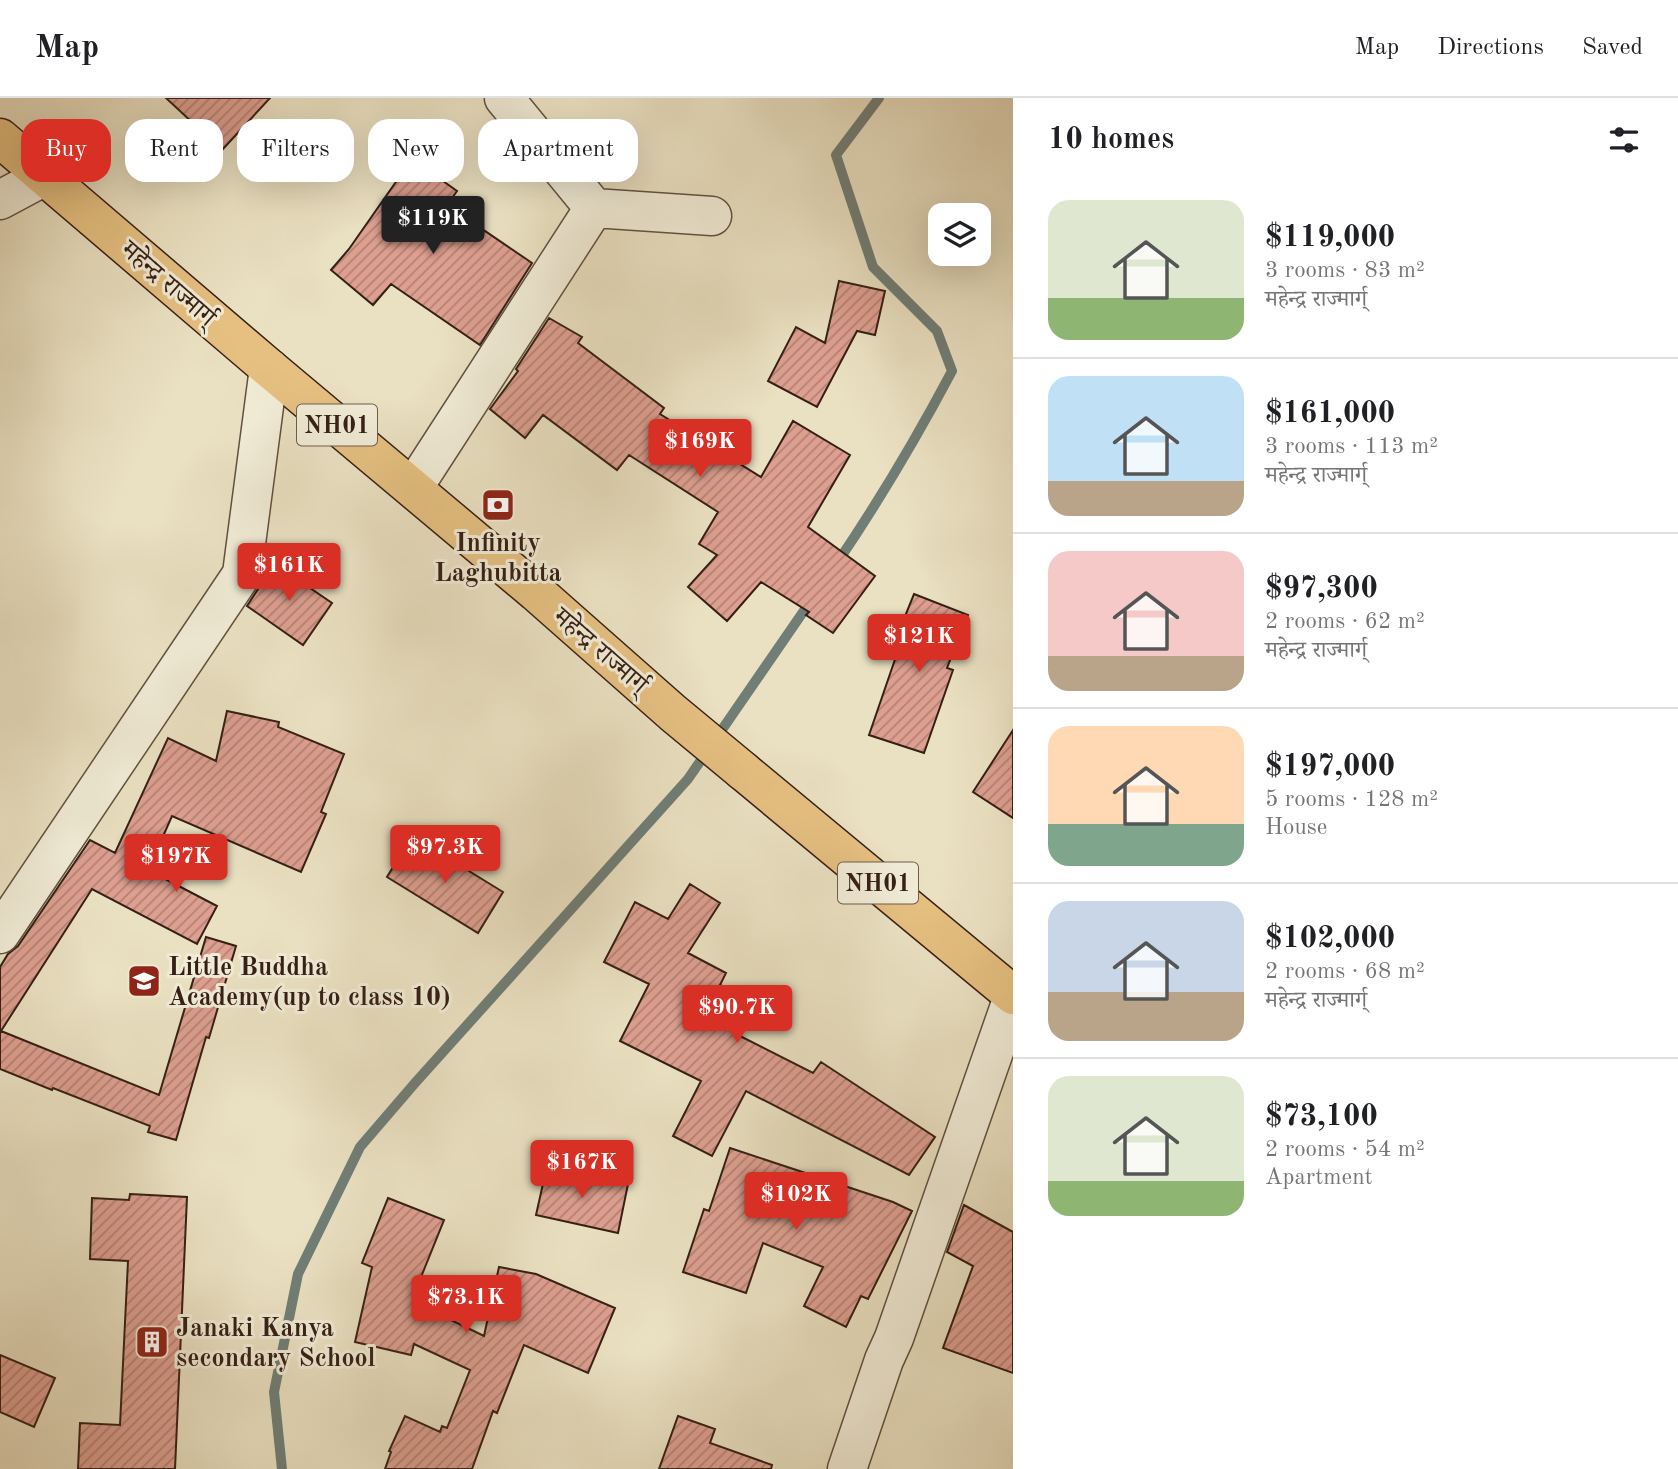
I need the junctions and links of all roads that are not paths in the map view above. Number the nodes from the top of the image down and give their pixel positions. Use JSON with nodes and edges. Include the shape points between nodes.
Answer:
{"nodes":[{"id":1,"x":504,"y":98,"type":"edge"},
{"id":2,"x":0,"y":138,"type":"edge"},
{"id":3,"x":21,"y":156,"type":"edge"},
{"id":4,"x":34,"y":182,"type":"edge"},
{"id":5,"x":52,"y":182,"type":"edge"},
{"id":6,"x":0,"y":200,"type":"edge"},
{"id":7,"x":594,"y":208,"type":"junction"},
{"id":8,"x":712,"y":216,"type":"dead end"},
{"id":9,"x":269,"y":368,"type":"junction"},
{"id":10,"x":413,"y":488,"type":"junction"},
{"id":11,"x":0,"y":934,"type":"edge"},
{"id":12,"x":1013,"y":996,"type":"edge"},
{"id":13,"x":847,"y":1469,"type":"edge"}],
"edges":[{"from":1,"to":7,"type":"street"},
{"from":2,"to":3,"type":"main road","name":"महेन्द्र राज्मार्ग्","number":"NH01"},
{"from":4,"to":6,"type":"street"},
{"from":5,"to":9,"type":"main road","name":"महेन्द्र राज्मार्ग्","number":"NH01"},
{"from":7,"to":8,"type":"street"},
{"from":7,"to":10,"type":"street"},
{"from":9,"to":10,"type":"main road","name":"महेन्द्र राज्मार्ग्","number":"NH01"},
{"from":9,"to":11,"type":"street","via":[[242,573]]},
{"from":10,"to":12,"type":"main road","name":"महेन्द्र राज्मार्ग्","number":"NH01","via":[[673,713]]},
{"from":12,"to":13,"type":"street"}]}
